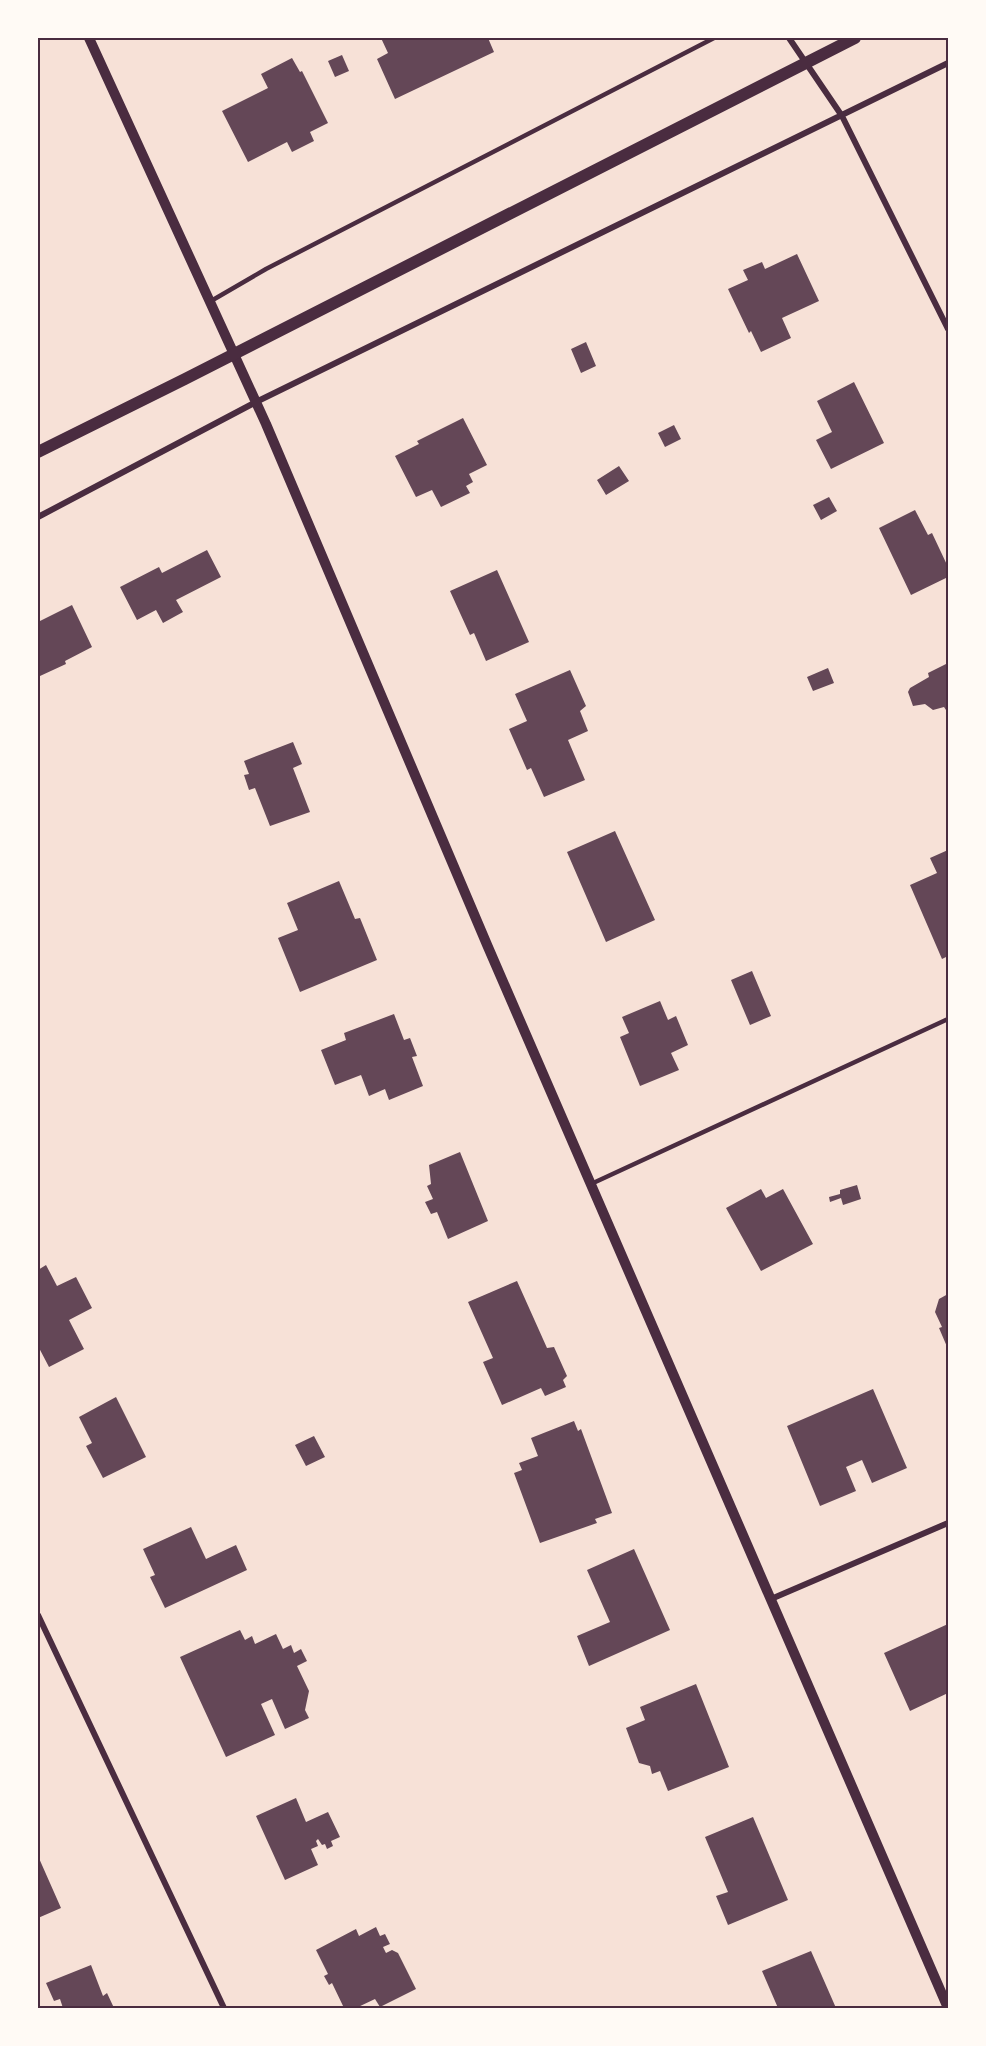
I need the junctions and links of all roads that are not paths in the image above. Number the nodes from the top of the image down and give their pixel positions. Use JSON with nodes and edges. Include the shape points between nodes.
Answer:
{"nodes":[{"id":1,"x":89,"y":38,"type":"edge"},
{"id":2,"x":714,"y":38,"type":"edge"},
{"id":3,"x":789,"y":38,"type":"edge"},
{"id":4,"x":855,"y":38,"type":"edge"},
{"id":5,"x":806,"y":62,"type":"junction"},
{"id":6,"x":948,"y":63,"type":"edge"},
{"id":7,"x":843,"y":116,"type":"junction"},
{"id":8,"x":210,"y":302,"type":"junction"},
{"id":9,"x":948,"y":329,"type":"edge"},
{"id":10,"x":233,"y":353,"type":"junction"},
{"id":11,"x":256,"y":402,"type":"junction"},
{"id":12,"x":38,"y":452,"type":"edge"},
{"id":13,"x":38,"y":517,"type":"edge"},
{"id":14,"x":948,"y":1018,"type":"edge"},
{"id":15,"x":591,"y":1184,"type":"junction"},
{"id":16,"x":948,"y":1523,"type":"edge"},
{"id":17,"x":771,"y":1599,"type":"junction"},
{"id":18,"x":38,"y":1615,"type":"edge"},
{"id":19,"x":224,"y":2008,"type":"edge"},
{"id":20,"x":948,"y":2008,"type":"edge"}],
"edges":[{"from":1,"to":8,"type":"street"},
{"from":2,"to":8,"type":"lane","via":[[266,269]]},
{"from":3,"to":5,"type":"street"},
{"from":4,"to":5,"type":"main road"},
{"from":5,"to":7,"type":"street"},
{"from":5,"to":10,"type":"main road"},
{"from":6,"to":7,"type":"street"},
{"from":7,"to":9,"type":"street"},
{"from":7,"to":11,"type":"street"},
{"from":8,"to":10,"type":"street"},
{"from":10,"to":11,"type":"street"},
{"from":10,"to":12,"type":"main road"},
{"from":11,"to":13,"type":"street"},
{"from":11,"to":15,"type":"street"},
{"from":14,"to":15,"type":"lane"},
{"from":15,"to":17,"type":"street"},
{"from":16,"to":17,"type":"street"},
{"from":17,"to":20,"type":"street"},
{"from":18,"to":19,"type":"street"}]}
